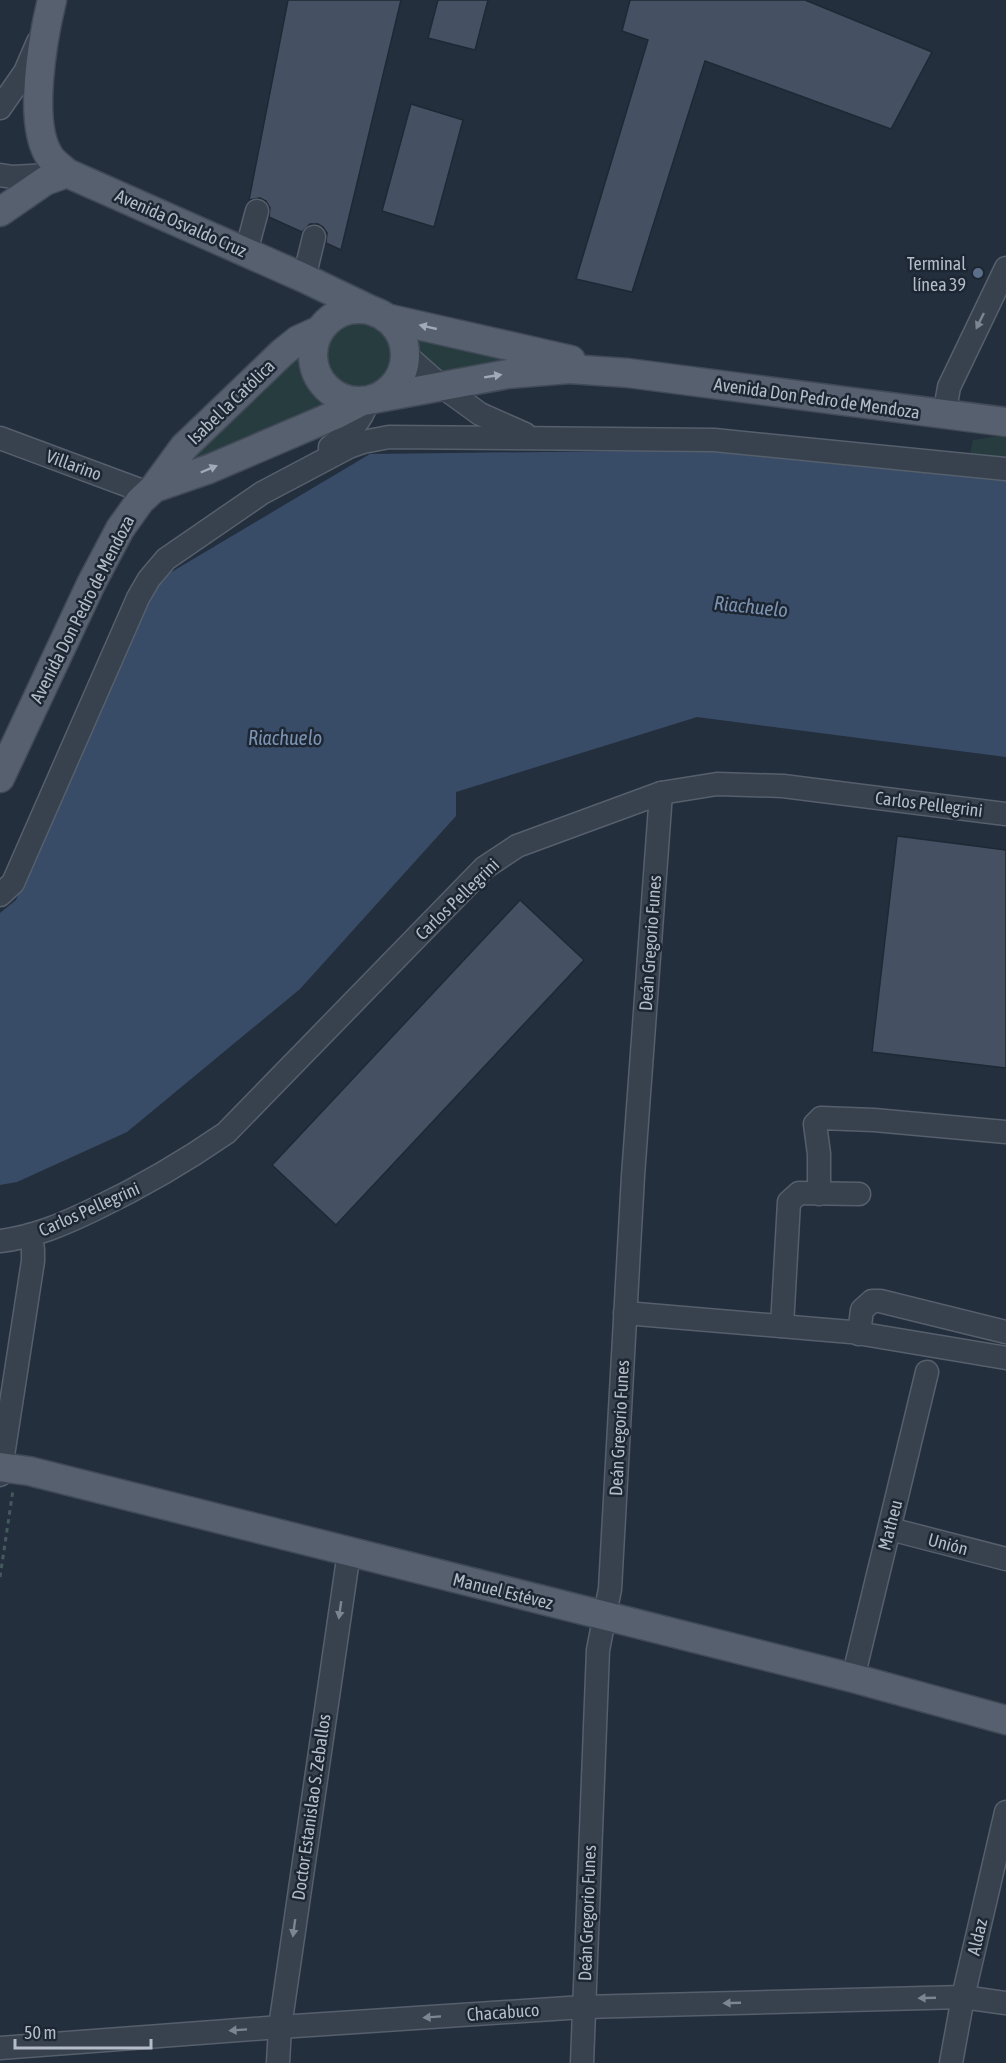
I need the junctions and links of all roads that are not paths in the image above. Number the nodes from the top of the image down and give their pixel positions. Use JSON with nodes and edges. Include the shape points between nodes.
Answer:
{"nodes":[{"id":1,"x":50,"y":9,"type":"edge"},
{"id":2,"x":4,"y":98,"type":"edge"},
{"id":3,"x":39,"y":118,"type":"junction"},
{"id":4,"x":0,"y":175,"type":"edge"},
{"id":5,"x":60,"y":175,"type":"junction"},
{"id":6,"x":256,"y":211,"type":"dead end"},
{"id":7,"x":0,"y":212,"type":"edge"},
{"id":8,"x":320,"y":240,"type":"dead end"},
{"id":9,"x":246,"y":252,"type":"junction"},
{"id":10,"x":1006,"y":268,"type":"edge"},
{"id":11,"x":304,"y":278,"type":"junction"},
{"id":12,"x":381,"y":315,"type":"junction"},
{"id":13,"x":321,"y":329,"type":"junction"},
{"id":14,"x":405,"y":354,"type":"junction"},
{"id":15,"x":628,"y":373,"type":"junction"},
{"id":16,"x":440,"y":385,"type":"junction"},
{"id":17,"x":368,"y":400,"type":"junction"},
{"id":18,"x":945,"y":416,"type":"junction"},
{"id":19,"x":1006,"y":422,"type":"edge"},
{"id":20,"x":0,"y":438,"type":"edge"},
{"id":21,"x":535,"y":438,"type":"junction"},
{"id":22,"x":1006,"y":469,"type":"edge"},
{"id":23,"x":151,"y":490,"type":"junction"},
{"id":24,"x":262,"y":493,"type":"junction"},
{"id":25,"x":0,"y":778,"type":"edge"},
{"id":26,"x":661,"y":793,"type":"junction"},
{"id":27,"x":1006,"y":814,"type":"edge"},
{"id":28,"x":0,"y":895,"type":"edge"},
{"id":29,"x":1006,"y":1132,"type":"edge"},
{"id":30,"x":819,"y":1194,"type":"junction"},
{"id":31,"x":859,"y":1194,"type":"dead end"},
{"id":32,"x":30,"y":1235,"type":"junction"},
{"id":33,"x":0,"y":1241,"type":"edge"},
{"id":34,"x":625,"y":1313,"type":"junction"},
{"id":35,"x":782,"y":1326,"type":"junction"},
{"id":36,"x":1006,"y":1332,"type":"edge"},
{"id":37,"x":859,"y":1334,"type":"junction"},
{"id":38,"x":1006,"y":1358,"type":"edge"},
{"id":39,"x":927,"y":1372,"type":"dead end"},
{"id":40,"x":0,"y":1470,"type":"edge"},
{"id":41,"x":890,"y":1529,"type":"junction"},
{"id":42,"x":349,"y":1552,"type":"junction"},
{"id":43,"x":1006,"y":1559,"type":"edge"},
{"id":44,"x":604,"y":1616,"type":"junction"},
{"id":45,"x":853,"y":1678,"type":"junction"},
{"id":46,"x":1006,"y":1720,"type":"edge"},
{"id":47,"x":1006,"y":1812,"type":"edge"},
{"id":48,"x":963,"y":1997,"type":"junction"},
{"id":49,"x":1006,"y":2003,"type":"edge"},
{"id":50,"x":583,"y":2007,"type":"junction"},
{"id":51,"x":280,"y":2027,"type":"junction"},
{"id":52,"x":0,"y":2048,"type":"edge"},
{"id":53,"x":278,"y":2063,"type":"edge"},
{"id":54,"x":582,"y":2063,"type":"edge"},
{"id":55,"x":951,"y":2063,"type":"edge"}],
"edges":[{"from":1,"to":2,"type":"street","via":[[28,64]]},
{"from":1,"to":3,"type":"main road","via":[[40,66]]},
{"from":2,"to":3,"type":"street","via":[[20,100]]},
{"from":3,"to":5,"type":"main road","via":[[49,156]]},
{"from":4,"to":5,"type":"street","name":"Avenida Osvaldo Cruz"},
{"from":5,"to":7,"type":"main road"},
{"from":5,"to":9,"type":"main road","name":"Avenida Osvaldo Cruz"},
{"from":6,"to":9,"type":"street"},
{"from":8,"to":11,"type":"street"},
{"from":9,"to":11,"type":"main road","name":"Avenida Osvaldo Cruz"},
{"from":10,"to":18,"type":"street","one_way":true,"via":[[949,387]]},
{"from":11,"to":12,"type":"main road","name":"Avenida Osvaldo Cruz"},
{"from":11,"to":13,"type":"main road","name":"Avenida Osvaldo Cruz","via":[[320,307]]},
{"from":12,"to":13,"type":"main road","via":[[357,309],[347,311]]},
{"from":12,"to":14,"type":"main road","via":[[400,334]]},
{"from":15,"to":12,"type":"main road","name":"Avenida Don Pedro de Mendoza","one_way":true},
{"from":13,"to":17,"type":"main road","via":[[313,360],[321,381],[339,396]]},
{"from":13,"to":23,"type":"main road","name":"Isabel la Católica","via":[[274,360],[183,447]]},
{"from":14,"to":16,"type":"street"},
{"from":14,"to":17,"type":"main road","via":[[397,382],[382,395]]},
{"from":16,"to":15,"type":"main road","name":"Avenida Don Pedro de Mendoza","one_way":true,"via":[[558,369]]},
{"from":15,"to":18,"type":"main road","name":"Avenida Don Pedro de Mendoza"},
{"from":16,"to":17,"type":"main road","name":"Avenida Don Pedro de Mendoza"},
{"from":16,"to":21,"type":"street","via":[[480,414]]},
{"from":23,"to":17,"type":"main road","name":"Avenida Don Pedro de Mendoza","one_way":true,"via":[[198,474]]},
{"from":17,"to":24,"type":"street","via":[[361,418],[347,435]]},
{"from":18,"to":19,"type":"main road","name":"Avenida Don Pedro de Mendoza"},
{"from":20,"to":23,"type":"street","name":"Villarino"},
{"from":21,"to":22,"type":"street","via":[[714,440]]},
{"from":21,"to":24,"type":"street","via":[[376,439],[349,447]]},
{"from":23,"to":25,"type":"main road","name":"Avenida Don Pedro de Mendoza","via":[[128,517],[91,584]]},
{"from":24,"to":28,"type":"street","via":[[166,560],[149,579],[13,883]]},
{"from":26,"to":27,"type":"street","name":"Carlos Pellegrini","via":[[717,784],[783,786]]},
{"from":26,"to":32,"type":"street","name":"Carlos Pellegrini","via":[[502,854],[226,1133],[137,1189]]},
{"from":26,"to":34,"type":"street","name":"Deán Gregorio Funes"},
{"from":29,"to":30,"type":"street","via":[[821,1118],[814,1133],[819,1155]]},
{"from":30,"to":31,"type":"street"},
{"from":30,"to":35,"type":"street","via":[[799,1193],[789,1202]]},
{"from":32,"to":33,"type":"street","name":"Carlos Pellegrini"},
{"from":32,"to":40,"type":"street","via":[[33,1261]]},
{"from":34,"to":35,"type":"street"},
{"from":34,"to":44,"type":"street","name":"Deán Gregorio Funes","via":[[610,1589]]},
{"from":35,"to":37,"type":"street"},
{"from":36,"to":37,"type":"street","via":[[880,1300],[872,1301],[862,1310]]},
{"from":37,"to":38,"type":"street"},
{"from":39,"to":41,"type":"street","name":"Matheu"},
{"from":40,"to":42,"type":"main road","name":"Manuel Estévez","via":[[29,1471]]},
{"from":41,"to":43,"type":"street","name":"Unión"},
{"from":41,"to":45,"type":"street","name":"Matheu"},
{"from":42,"to":44,"type":"main road","name":"Manuel Estévez"},
{"from":42,"to":51,"type":"street","name":"Doctor Estanislao S. Zeballos","one_way":true},
{"from":44,"to":45,"type":"main road","name":"Manuel Estévez"},
{"from":44,"to":50,"type":"street","name":"Deán Gregorio Funes","via":[[598,1650]]},
{"from":45,"to":46,"type":"main road","name":"Manuel Estévez"},
{"from":47,"to":48,"type":"street","name":"Aldaz"},
{"from":48,"to":49,"type":"street","name":"Chacabuco"},
{"from":48,"to":50,"type":"street","name":"Chacabuco","one_way":true},
{"from":48,"to":55,"type":"street","name":"Aldaz"},
{"from":50,"to":51,"type":"street","name":"Chacabuco","one_way":true},
{"from":50,"to":54,"type":"street","name":"Deán Gregorio Funes"},
{"from":51,"to":52,"type":"street","name":"Chacabuco","one_way":true},
{"from":51,"to":53,"type":"street","name":"Doctor Estanislao S. Zeballos"}]}
